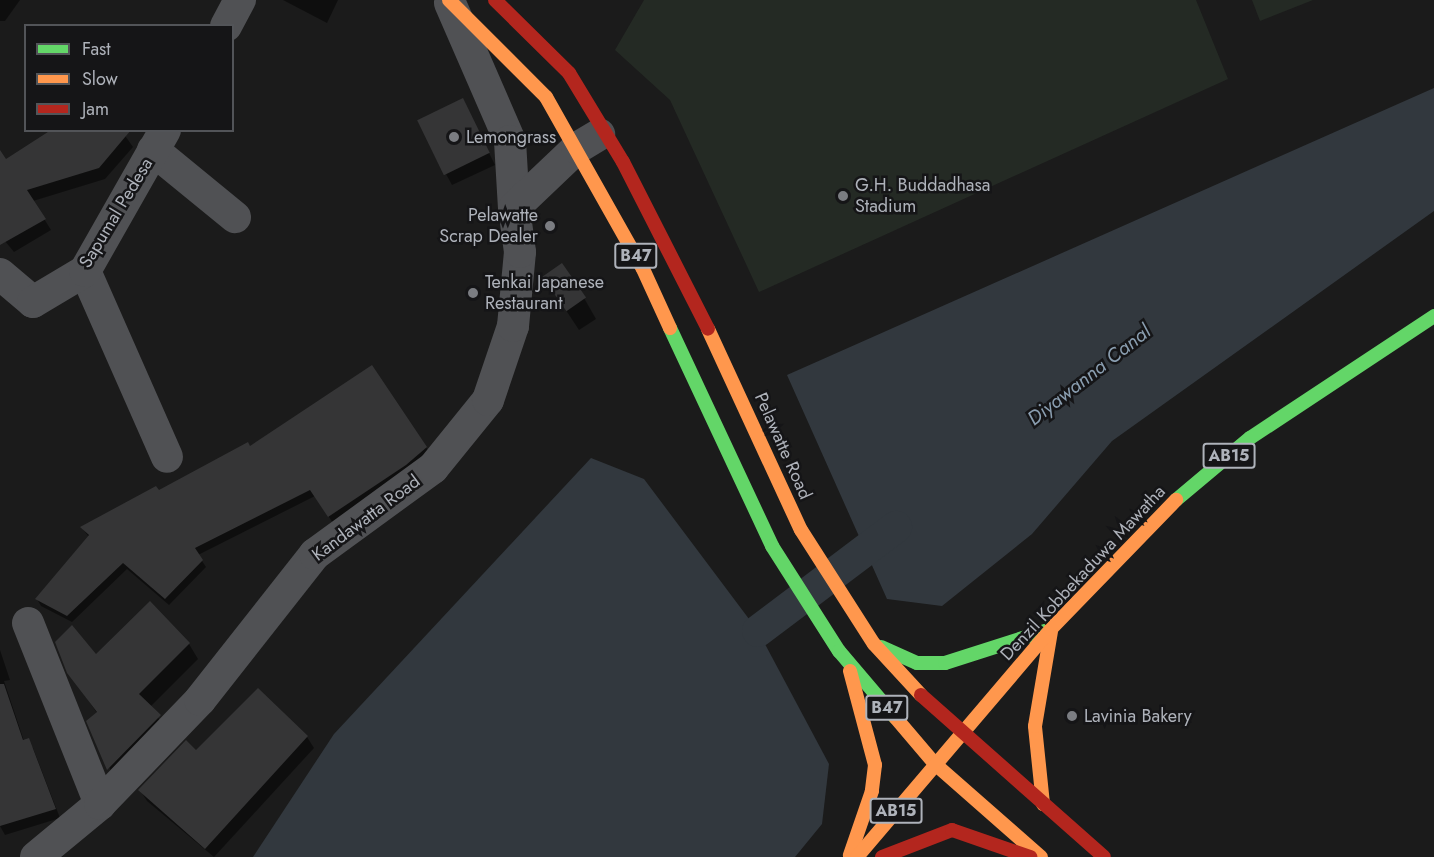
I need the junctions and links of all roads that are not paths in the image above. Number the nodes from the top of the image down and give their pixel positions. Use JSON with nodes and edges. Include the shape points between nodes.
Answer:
{"nodes":[{"id":1,"x":240,"y":0,"type":"edge"},
{"id":2,"x":449,"y":0,"type":"edge"},
{"id":3,"x":495,"y":0,"type":"edge"},
{"id":4,"x":227,"y":24,"type":"edge"},
{"id":5,"x":605,"y":131,"type":"junction"},
{"id":6,"x":159,"y":140,"type":"edge"},
{"id":7,"x":577,"y":147,"type":"junction"},
{"id":8,"x":514,"y":208,"type":"junction"},
{"id":9,"x":235,"y":217,"type":"dead end"},
{"id":10,"x":84,"y":271,"type":"junction"},
{"id":11,"x":0,"y":274,"type":"edge"},
{"id":12,"x":1434,"y":316,"type":"edge"},
{"id":13,"x":167,"y":457,"type":"dead end"},
{"id":14,"x":28,"y":623,"type":"dead end"},
{"id":15,"x":1051,"y":629,"type":"junction"},
{"id":16,"x":871,"y":639,"type":"junction"},
{"id":17,"x":843,"y":657,"type":"junction"},
{"id":18,"x":962,"y":733,"type":"junction"},
{"id":19,"x":935,"y":764,"type":"junction"},
{"id":20,"x":100,"y":804,"type":"junction"},
{"id":21,"x":1043,"y":804,"type":"junction"},
{"id":22,"x":36,"y":857,"type":"edge"},
{"id":23,"x":849,"y":857,"type":"edge"},
{"id":24,"x":857,"y":857,"type":"edge"},
{"id":25,"x":882,"y":857,"type":"edge"},
{"id":26,"x":1030,"y":857,"type":"edge"},
{"id":27,"x":1041,"y":857,"type":"edge"},
{"id":28,"x":1104,"y":857,"type":"edge"}],
"edges":[{"from":1,"to":4,"type":"street"},
{"from":2,"to":7,"type":"main road","number":"B47","via":[[546,97]]},
{"from":2,"to":8,"type":"street","name":"Kandawatta Road","via":[[510,141]]},
{"from":3,"to":5,"type":"main road","name":"Pelawatte Road","number":"B47","via":[[569,73]]},
{"from":5,"to":7,"type":"street"},
{"from":5,"to":16,"type":"main road","name":"Pelawatte Road","number":"B47","via":[[720,352],[801,530]]},
{"from":6,"to":9,"type":"street"},
{"from":6,"to":10,"type":"street","name":"Sapumal Pedesa"},
{"from":7,"to":8,"type":"street"},
{"from":7,"to":17,"type":"main road","number":"B47","via":[[643,269],[772,546]]},
{"from":8,"to":20,"type":"street","name":"Kandawatta Road","via":[[520,252],[513,326],[488,400],[433,468],[315,554],[200,700]]},
{"from":10,"to":11,"type":"street","name":"Sapumal Pedesa","via":[[33,302]]},
{"from":10,"to":13,"type":"street"},
{"from":12,"to":15,"type":"main road","name":"Denzil Kobbekaduwa Mawatha","number":"AB15","via":[[1250,438],[1158,515]]},
{"from":14,"to":20,"type":"street"},
{"from":15,"to":16,"type":"main road","via":[[945,663],[917,663]]},
{"from":15,"to":18,"type":"main road","name":"Denzil Kobbekaduwa Mawatha","number":"AB15"},
{"from":15,"to":21,"type":"main road","via":[[1035,726]]},
{"from":16,"to":18,"type":"main road","name":"Pelawatte Road","number":"B47","via":[[913,688]]},
{"from":17,"to":19,"type":"main road","number":"B47"},
{"from":17,"to":23,"type":"main road","via":[[875,765],[872,791]]},
{"from":18,"to":19,"type":"main road","name":"Denzil Kobbekaduwa Mawatha","number":"AB15"},
{"from":18,"to":21,"type":"main road","name":"Pelawatte Road","number":"B47"},
{"from":19,"to":24,"type":"main road","name":"Denzil Kobbekaduwa Mawatha","number":"AB15"},
{"from":19,"to":27,"type":"main road","number":"B47"},
{"from":20,"to":22,"type":"street","name":"Kandawatta Road"},
{"from":21,"to":28,"type":"main road","name":"Pelawatte Road","number":"B47"},
{"from":25,"to":26,"type":"main road","via":[[952,830]]}]}
